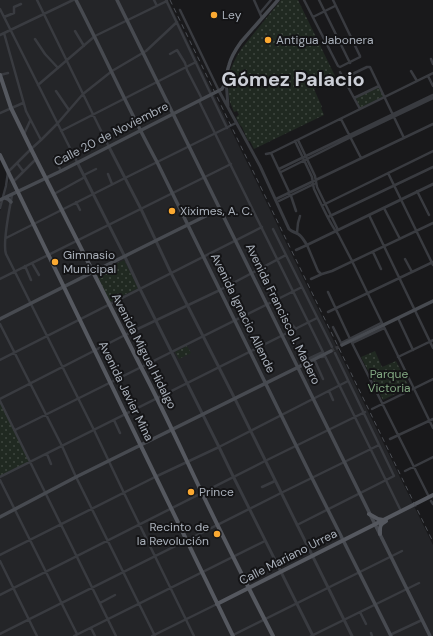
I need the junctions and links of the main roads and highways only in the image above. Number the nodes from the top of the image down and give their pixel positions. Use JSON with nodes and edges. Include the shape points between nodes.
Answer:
{"nodes":[{"id":1,"x":74,"y":0,"type":"edge"},
{"id":2,"x":117,"y":0,"type":"edge"},
{"id":3,"x":278,"y":0,"type":"edge"},
{"id":4,"x":0,"y":75,"type":"edge"},
{"id":5,"x":173,"y":114,"type":"junction"},
{"id":6,"x":140,"y":131,"type":"junction"},
{"id":7,"x":0,"y":155,"type":"edge"},
{"id":8,"x":46,"y":178,"type":"junction"},
{"id":9,"x":18,"y":192,"type":"junction"},
{"id":10,"x":2,"y":199,"type":"edge"},
{"id":11,"x":11,"y":202,"type":"road end"},
{"id":12,"x":220,"y":209,"type":"junction"},
{"id":13,"x":188,"y":225,"type":"junction"},
{"id":14,"x":93,"y":272,"type":"junction"},
{"id":15,"x":64,"y":287,"type":"junction"},
{"id":16,"x":433,"y":301,"type":"edge"},
{"id":17,"x":0,"y":319,"type":"edge"},
{"id":18,"x":342,"y":344,"type":"tunnel mouth"},
{"id":19,"x":332,"y":350,"type":"tunnel mouth"},
{"id":20,"x":298,"y":368,"type":"junction"},
{"id":21,"x":266,"y":383,"type":"junction"},
{"id":22,"x":173,"y":430,"type":"junction"},
{"id":23,"x":141,"y":445,"type":"junction"},
{"id":24,"x":431,"y":497,"type":"edge"},
{"id":25,"x":369,"y":514,"type":"junction"},
{"id":26,"x":0,"y":517,"type":"edge"},
{"id":27,"x":385,"y":519,"type":"junction"},
{"id":28,"x":375,"y":524,"type":"junction"},
{"id":29,"x":380,"y":534,"type":"junction"},
{"id":30,"x":343,"y":540,"type":"junction"},
{"id":31,"x":249,"y":588,"type":"junction"},
{"id":32,"x":217,"y":604,"type":"junction"},
{"id":33,"x":232,"y":636,"type":"edge"},
{"id":34,"x":273,"y":636,"type":"edge"},
{"id":35,"x":390,"y":636,"type":"edge"},
{"id":36,"x":430,"y":636,"type":"edge"}],
"edges":[{"from":1,"to":6,"type":"main road","name":"Avenida Ignacio Allende"},
{"from":2,"to":5,"type":"main road","name":"Avenida Francisco I. Madero"},
{"from":3,"to":5,"type":"main road","name":"Calle 20 de Noviembre","via":[[241,42],[229,64],[223,88]]},
{"from":4,"to":8,"type":"main road","name":"Avenida Miguel Hidalgo","via":[[11,108]]},
{"from":5,"to":6,"type":"main road","name":"Calle 20 de Noviembre"},
{"from":5,"to":12,"type":"main road","name":"Avenida Francisco I. Madero"},
{"from":6,"to":8,"type":"main road","name":"Calle 20 de Noviembre"},
{"from":6,"to":13,"type":"main road","name":"Avenida Ignacio Allende"},
{"from":7,"to":9,"type":"main road","name":"Avenida Javier Mina"},
{"from":8,"to":9,"type":"main road","name":"Calle 20 de Noviembre"},
{"from":8,"to":14,"type":"main road","name":"Avenida Miguel Hidalgo"},
{"from":9,"to":10,"type":"main road","name":"Calle 20 de Noviembre"},
{"from":9,"to":15,"type":"main road","name":"Avenida Javier Mina"},
{"from":10,"to":11,"type":"main road"},
{"from":12,"to":13,"type":"main road"},
{"from":12,"to":20,"type":"main road","name":"Avenida Francisco I. Madero"},
{"from":13,"to":14,"type":"main road"},
{"from":13,"to":21,"type":"main road","name":"Avenida Ignacio Allende"},
{"from":14,"to":15,"type":"main road"},
{"from":14,"to":22,"type":"main road","name":"Avenida Miguel Hidalgo"},
{"from":15,"to":17,"type":"main road"},
{"from":15,"to":23,"type":"main road","name":"Avenida Javier Mina"},
{"from":16,"to":18,"type":"main road"},
{"from":19,"to":20,"type":"main road"},
{"from":20,"to":21,"type":"main road"},
{"from":20,"to":25,"type":"main road","name":"Avenida Francisco I. Madero"},
{"from":21,"to":22,"type":"main road"},
{"from":21,"to":30,"type":"main road","name":"Avenida Ignacio Allende"},
{"from":22,"to":23,"type":"main road"},
{"from":22,"to":31,"type":"main road","name":"Avenida Miguel Hidalgo"},
{"from":23,"to":26,"type":"main road"},
{"from":23,"to":32,"type":"main road","name":"Avenida Javier Mina"},
{"from":24,"to":27,"type":"main road","name":"Calle Mariano Urrea"},
{"from":24,"to":29,"type":"main road","via":[[382,523]]},
{"from":25,"to":27,"type":"main road","via":[[381,520]]},
{"from":25,"to":28,"type":"main road","name":"Avenida Francisco I. Madero"},
{"from":27,"to":28,"type":"main road","name":"Calle Mariano Urrea"},
{"from":28,"to":29,"type":"main road","name":"Avenida Francisco I. Madero"},
{"from":28,"to":30,"type":"main road","name":"Calle Mariano Urrea"},
{"from":29,"to":36,"type":"main road","name":"Avenida Francisco I. Madero"},
{"from":30,"to":31,"type":"main road","name":"Calle Mariano Urrea"},
{"from":30,"to":35,"type":"main road","name":"Avenida Ignacio Allende"},
{"from":31,"to":32,"type":"main road","name":"Calle Mariano Urrea"},
{"from":31,"to":34,"type":"main road","name":"Avenida Miguel Hidalgo"},
{"from":32,"to":33,"type":"main road","name":"Avenida Javier Mina"}]}
